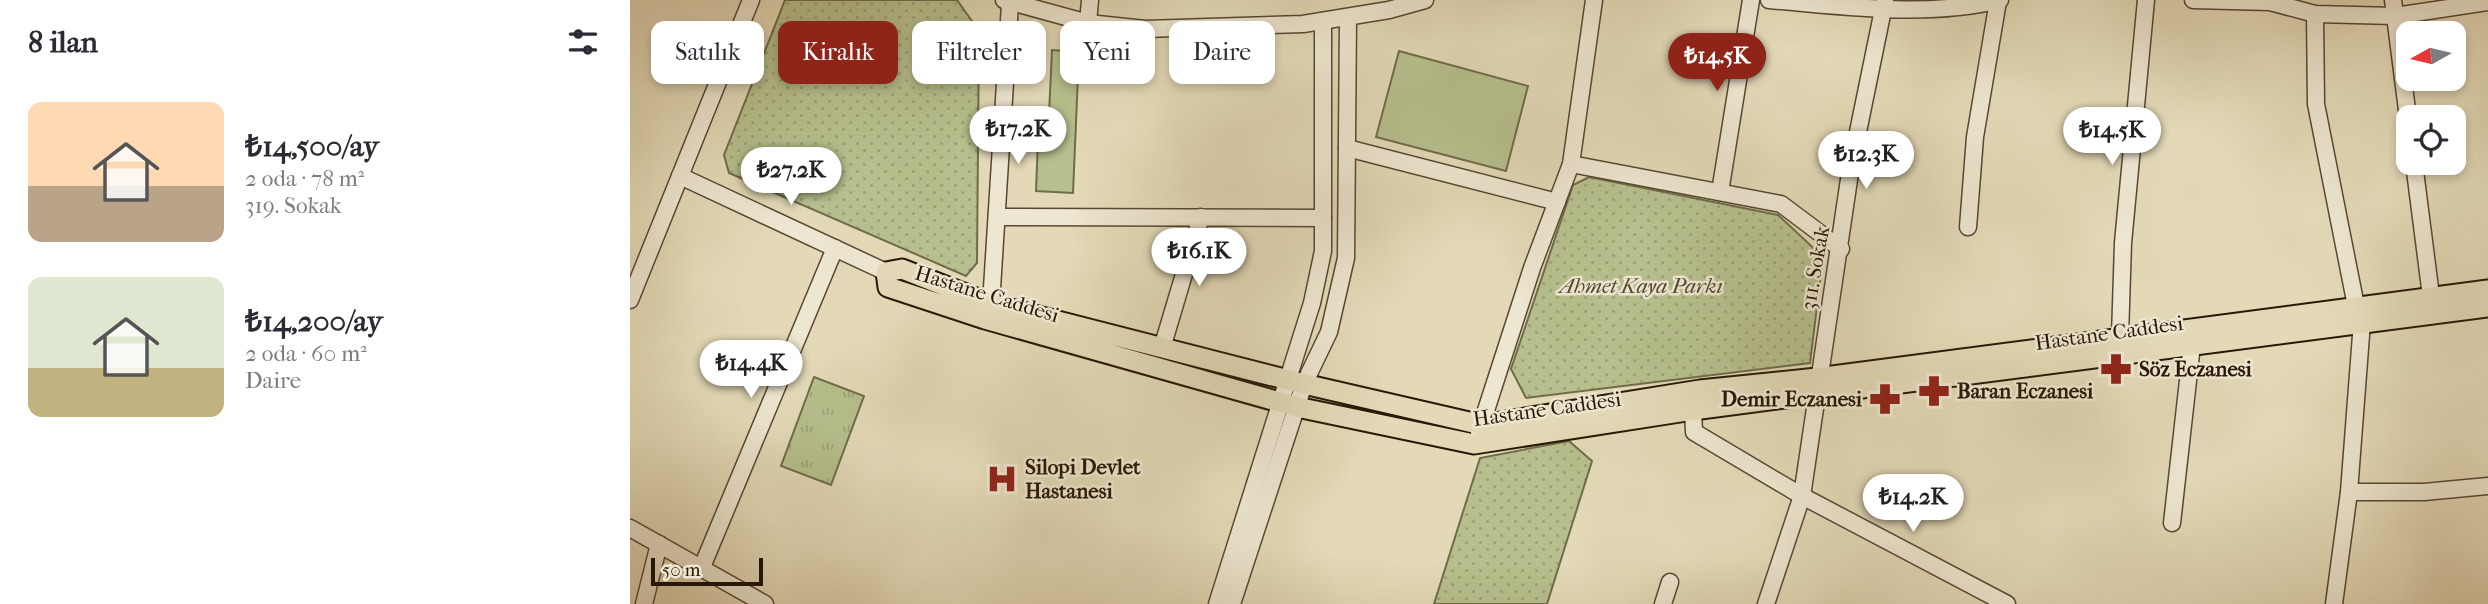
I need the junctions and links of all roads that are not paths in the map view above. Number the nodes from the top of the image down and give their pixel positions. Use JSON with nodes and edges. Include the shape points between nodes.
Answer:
{"nodes":[{"id":1,"x":751,"y":0,"type":"edge"},
{"id":2,"x":1090,"y":0,"type":"edge"},
{"id":3,"x":1425,"y":0,"type":"edge"},
{"id":4,"x":1594,"y":0,"type":"edge"},
{"id":5,"x":1751,"y":0,"type":"edge"},
{"id":6,"x":1769,"y":0,"type":"edge"},
{"id":7,"x":1999,"y":0,"type":"edge"},
{"id":8,"x":2146,"y":0,"type":"edge"},
{"id":9,"x":2197,"y":0,"type":"edge"},
{"id":10,"x":2270,"y":1,"type":"edge"},
{"id":11,"x":1007,"y":2,"type":"edge"},
{"id":12,"x":2488,"y":2,"type":"edge"},
{"id":13,"x":1390,"y":5,"type":"edge"},
{"id":14,"x":1884,"y":5,"type":"edge"},
{"id":15,"x":2394,"y":8,"type":"edge"},
{"id":16,"x":2315,"y":14,"type":"junction"},
{"id":17,"x":1348,"y":17,"type":"junction"},
{"id":18,"x":1080,"y":21,"type":"edge"},
{"id":19,"x":1088,"y":21,"type":"edge"},
{"id":20,"x":1323,"y":21,"type":"junction"},
{"id":21,"x":1155,"y":29,"type":"edge"},
{"id":22,"x":2406,"y":105,"type":"edge"},
{"id":23,"x":1347,"y":148,"type":"junction"},
{"id":24,"x":1571,"y":164,"type":"junction"},
{"id":25,"x":2416,"y":175,"type":"edge"},
{"id":26,"x":680,"y":176,"type":"junction"},
{"id":27,"x":1720,"y":192,"type":"junction"},
{"id":28,"x":1557,"y":202,"type":"junction"},
{"id":29,"x":997,"y":217,"type":"junction"},
{"id":30,"x":1201,"y":217,"type":"junction"},
{"id":31,"x":1323,"y":218,"type":"junction"},
{"id":32,"x":1968,"y":227,"type":"dead end"},
{"id":33,"x":835,"y":248,"type":"junction"},
{"id":34,"x":1841,"y":249,"type":"junction"},
{"id":35,"x":886,"y":272,"type":"joint"},
{"id":36,"x":2488,"y":290,"type":"edge"},
{"id":37,"x":2431,"y":296,"type":"junction"},
{"id":38,"x":630,"y":300,"type":"edge"},
{"id":39,"x":2488,"y":307,"type":"edge"},
{"id":40,"x":988,"y":312,"type":"junction"},
{"id":41,"x":2359,"y":314,"type":"junction"},
{"id":42,"x":2120,"y":336,"type":"junction"},
{"id":43,"x":2192,"y":345,"type":"junction"},
{"id":44,"x":1163,"y":348,"type":"junction"},
{"id":45,"x":1296,"y":382,"type":"junction"},
{"id":46,"x":1817,"y":386,"type":"junction"},
{"id":47,"x":1700,"y":390,"type":"junction"},
{"id":48,"x":1289,"y":405,"type":"junction"},
{"id":49,"x":1693,"y":410,"type":"junction"},
{"id":50,"x":1482,"y":425,"type":"junction"},
{"id":51,"x":1474,"y":444,"type":"junction"},
{"id":52,"x":2488,"y":486,"type":"edge"},
{"id":53,"x":2349,"y":492,"type":"junction"},
{"id":54,"x":1802,"y":496,"type":"junction"},
{"id":55,"x":2172,"y":523,"type":"dead end"},
{"id":56,"x":630,"y":528,"type":"edge"},
{"id":57,"x":659,"y":544,"type":"junction"},
{"id":58,"x":702,"y":567,"type":"junction"},
{"id":59,"x":1670,"y":582,"type":"dead end"},
{"id":60,"x":644,"y":604,"type":"edge"},
{"id":61,"x":765,"y":604,"type":"edge"},
{"id":62,"x":1217,"y":604,"type":"edge"},
{"id":63,"x":1232,"y":604,"type":"edge"},
{"id":64,"x":1663,"y":604,"type":"edge"},
{"id":65,"x":1766,"y":604,"type":"edge"},
{"id":66,"x":2007,"y":604,"type":"edge"},
{"id":67,"x":2334,"y":604,"type":"edge"}],
"edges":[{"from":1,"to":26,"type":"street"},
{"from":2,"to":19,"type":"street"},
{"from":3,"to":13,"type":"street"},
{"from":4,"to":24,"type":"street"},
{"from":5,"to":27,"type":"street"},
{"from":6,"to":14,"type":"street"},
{"from":7,"to":14,"type":"street","via":[[1967,8]]},
{"from":7,"to":32,"type":"street","via":[[1975,137]]},
{"from":8,"to":42,"type":"street","via":[[2123,243]]},
{"from":9,"to":10,"type":"street"},
{"from":10,"to":16,"type":"street"},
{"from":11,"to":18,"type":"street"},
{"from":11,"to":29,"type":"street"},
{"from":12,"to":15,"type":"street"},
{"from":13,"to":17,"type":"street"},
{"from":14,"to":34,"type":"street","name":"311. Sokak","via":[[1851,166]]},
{"from":15,"to":16,"type":"street"},
{"from":15,"to":22,"type":"street"},
{"from":16,"to":41,"type":"street","via":[[2316,104]]},
{"from":17,"to":20,"type":"street"},
{"from":17,"to":23,"type":"street"},
{"from":20,"to":21,"type":"street"},
{"from":20,"to":31,"type":"street"},
{"from":23,"to":28,"type":"street"},
{"from":23,"to":45,"type":"street","via":[[1346,258],[1329,332]]},
{"from":24,"to":27,"type":"street"},
{"from":24,"to":28,"type":"street"},
{"from":25,"to":37,"type":"street"},
{"from":26,"to":33,"type":"street"},
{"from":26,"to":38,"type":"street"},
{"from":27,"to":34,"type":"street","via":[[1781,204]]},
{"from":28,"to":50,"type":"street"},
{"from":29,"to":30,"type":"street"},
{"from":29,"to":40,"type":"street"},
{"from":30,"to":31,"type":"street"},
{"from":30,"to":44,"type":"street"},
{"from":31,"to":45,"type":"street","via":[[1322,251]]},
{"from":33,"to":35,"type":"street"},
{"from":33,"to":58,"type":"street"},
{"from":34,"to":46,"type":"street","name":"311. Sokak"},
{"from":35,"to":40,"type":"main road","name":"Hastane Caddesi","via":[[888,287]]},
{"from":36,"to":37,"type":"main road","name":"Hastane Caddesi"},
{"from":37,"to":41,"type":"main road","name":"Hastane Caddesi"},
{"from":39,"to":41,"type":"main road","name":"Hastane Caddesi"},
{"from":40,"to":44,"type":"main road","name":"Hastane Caddesi"},
{"from":40,"to":48,"type":"main road","name":"Hastane Caddesi"},
{"from":41,"to":42,"type":"main road","name":"Hastane Caddesi"},
{"from":41,"to":43,"type":"main road","name":"Hastane Caddesi"},
{"from":41,"to":53,"type":"street"},
{"from":42,"to":46,"type":"main road","name":"Hastane Caddesi"},
{"from":43,"to":46,"type":"main road","name":"Hastane Caddesi"},
{"from":43,"to":55,"type":"street"},
{"from":44,"to":45,"type":"main road","name":"Hastane Caddesi"},
{"from":45,"to":48,"type":"street"},
{"from":45,"to":50,"type":"main road","name":"Hastane Caddesi"},
{"from":46,"to":47,"type":"main road","name":"Hastane Caddesi"},
{"from":46,"to":49,"type":"main road","name":"Hastane Caddesi"},
{"from":46,"to":54,"type":"street","name":"311. Sokak"},
{"from":47,"to":49,"type":"street"},
{"from":47,"to":50,"type":"main road","name":"Hastane Caddesi"},
{"from":48,"to":51,"type":"main road","name":"Hastane Caddesi"},
{"from":48,"to":62,"type":"street"},
{"from":48,"to":63,"type":"street"},
{"from":49,"to":51,"type":"main road","name":"Hastane Caddesi"},
{"from":49,"to":54,"type":"street","via":[[1694,432]]},
{"from":50,"to":51,"type":"street"},
{"from":52,"to":53,"type":"street"},
{"from":53,"to":67,"type":"street"},
{"from":54,"to":65,"type":"street","name":"311. Sokak"},
{"from":54,"to":66,"type":"street"},
{"from":56,"to":57,"type":"street"},
{"from":57,"to":58,"type":"street"},
{"from":57,"to":60,"type":"street"},
{"from":58,"to":61,"type":"street"},
{"from":59,"to":64,"type":"street"}]}
